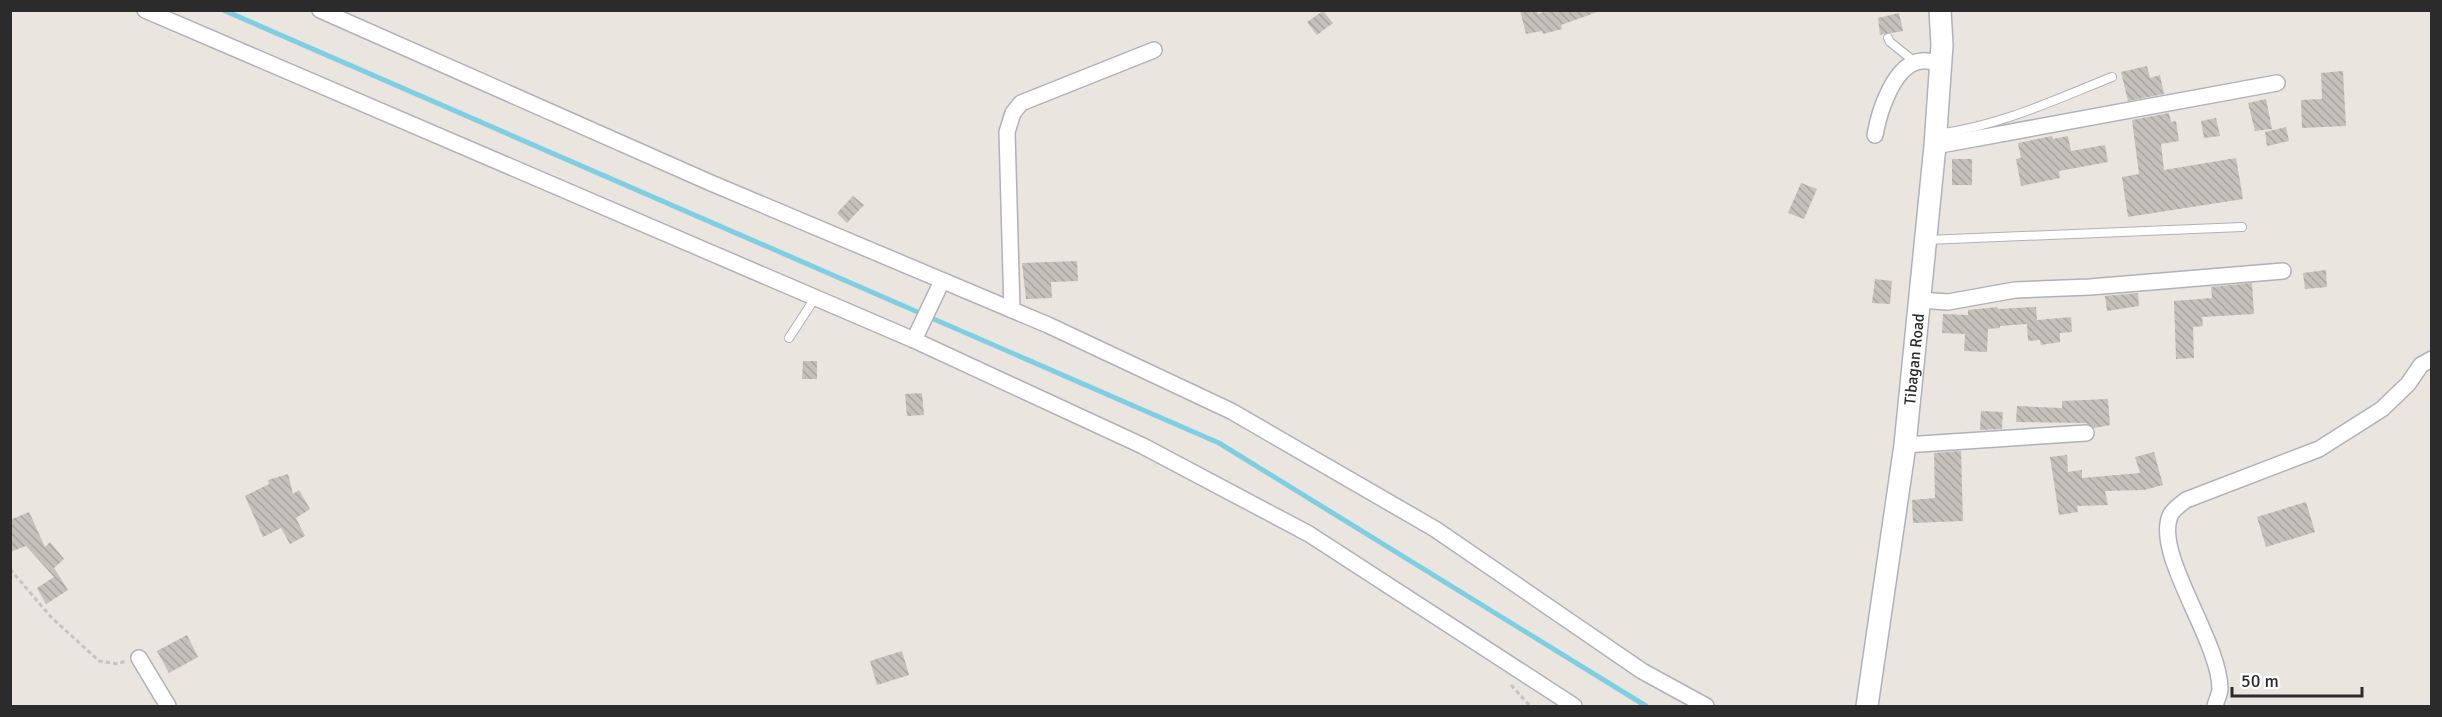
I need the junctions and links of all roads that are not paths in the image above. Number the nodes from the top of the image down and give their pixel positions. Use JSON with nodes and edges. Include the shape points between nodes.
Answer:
{"nodes":[{"id":1,"x":145,"y":10,"type":"edge"},
{"id":2,"x":320,"y":10,"type":"edge"},
{"id":3,"x":1940,"y":10,"type":"edge"},
{"id":4,"x":1888,"y":38,"type":"dead end"},
{"id":5,"x":1154,"y":50,"type":"dead end"},
{"id":6,"x":1915,"y":63,"type":"junction"},
{"id":7,"x":1941,"y":64,"type":"junction"},
{"id":8,"x":2112,"y":77,"type":"dead end"},
{"id":9,"x":2277,"y":83,"type":"dead end"},
{"id":10,"x":1875,"y":135,"type":"dead end"},
{"id":11,"x":1935,"y":140,"type":"junction"},
{"id":12,"x":2242,"y":227,"type":"dead end"},
{"id":13,"x":1925,"y":240,"type":"junction"},
{"id":14,"x":2283,"y":271,"type":"dead end"},
{"id":15,"x":939,"y":286,"type":"junction"},
{"id":16,"x":815,"y":298,"type":"junction"},
{"id":17,"x":1919,"y":300,"type":"junction"},
{"id":18,"x":1012,"y":310,"type":"junction"},
{"id":19,"x":917,"y":335,"type":"junction"},
{"id":20,"x":789,"y":338,"type":"dead end"},
{"id":21,"x":2432,"y":359,"type":"edge"},
{"id":22,"x":2086,"y":432,"type":"dead end"},
{"id":23,"x":1905,"y":445,"type":"junction"},
{"id":24,"x":139,"y":658,"type":"road end"},
{"id":25,"x":168,"y":706,"type":"edge"},
{"id":26,"x":1574,"y":706,"type":"edge"},
{"id":27,"x":1706,"y":706,"type":"edge"},
{"id":28,"x":1867,"y":706,"type":"edge"},
{"id":29,"x":2215,"y":706,"type":"edge"}],
"edges":[{"from":1,"to":16,"type":"street"},
{"from":2,"to":15,"type":"street"},
{"from":3,"to":7,"type":"main road","name":"Tibagan Road"},
{"from":4,"to":6,"type":"lane"},
{"from":5,"to":18,"type":"street","via":[[1021,103],[1014,113],[1007,132]]},
{"from":6,"to":7,"type":"street","via":[[1923,60]]},
{"from":6,"to":10,"type":"street","via":[[1887,92]]},
{"from":7,"to":11,"type":"main road","name":"Tibagan Road"},
{"from":8,"to":11,"type":"lane","via":[[2002,120]]},
{"from":9,"to":11,"type":"street"},
{"from":11,"to":13,"type":"main road","name":"Tibagan Road"},
{"from":12,"to":13,"type":"lane"},
{"from":13,"to":17,"type":"main road","name":"Tibagan Road"},
{"from":14,"to":17,"type":"street","via":[[2015,290],[1948,302]]},
{"from":15,"to":18,"type":"street"},
{"from":15,"to":19,"type":"street"},
{"from":16,"to":19,"type":"street"},
{"from":16,"to":20,"type":"lane"},
{"from":17,"to":23,"type":"main road","name":"Tibagan Road"},
{"from":18,"to":27,"type":"street","via":[[1231,411],[1436,529],[1642,671]]},
{"from":19,"to":26,"type":"street","via":[[1143,446],[1308,534]]},
{"from":21,"to":29,"type":"street","via":[[2421,365],[2382,409],[2319,449],[2186,500],[2170,515],[2167,532],[2174,562],[2211,649],[2220,689]]},
{"from":22,"to":23,"type":"street"},
{"from":23,"to":28,"type":"main road","name":"Tibagan Road"},
{"from":24,"to":25,"type":"street"}]}
